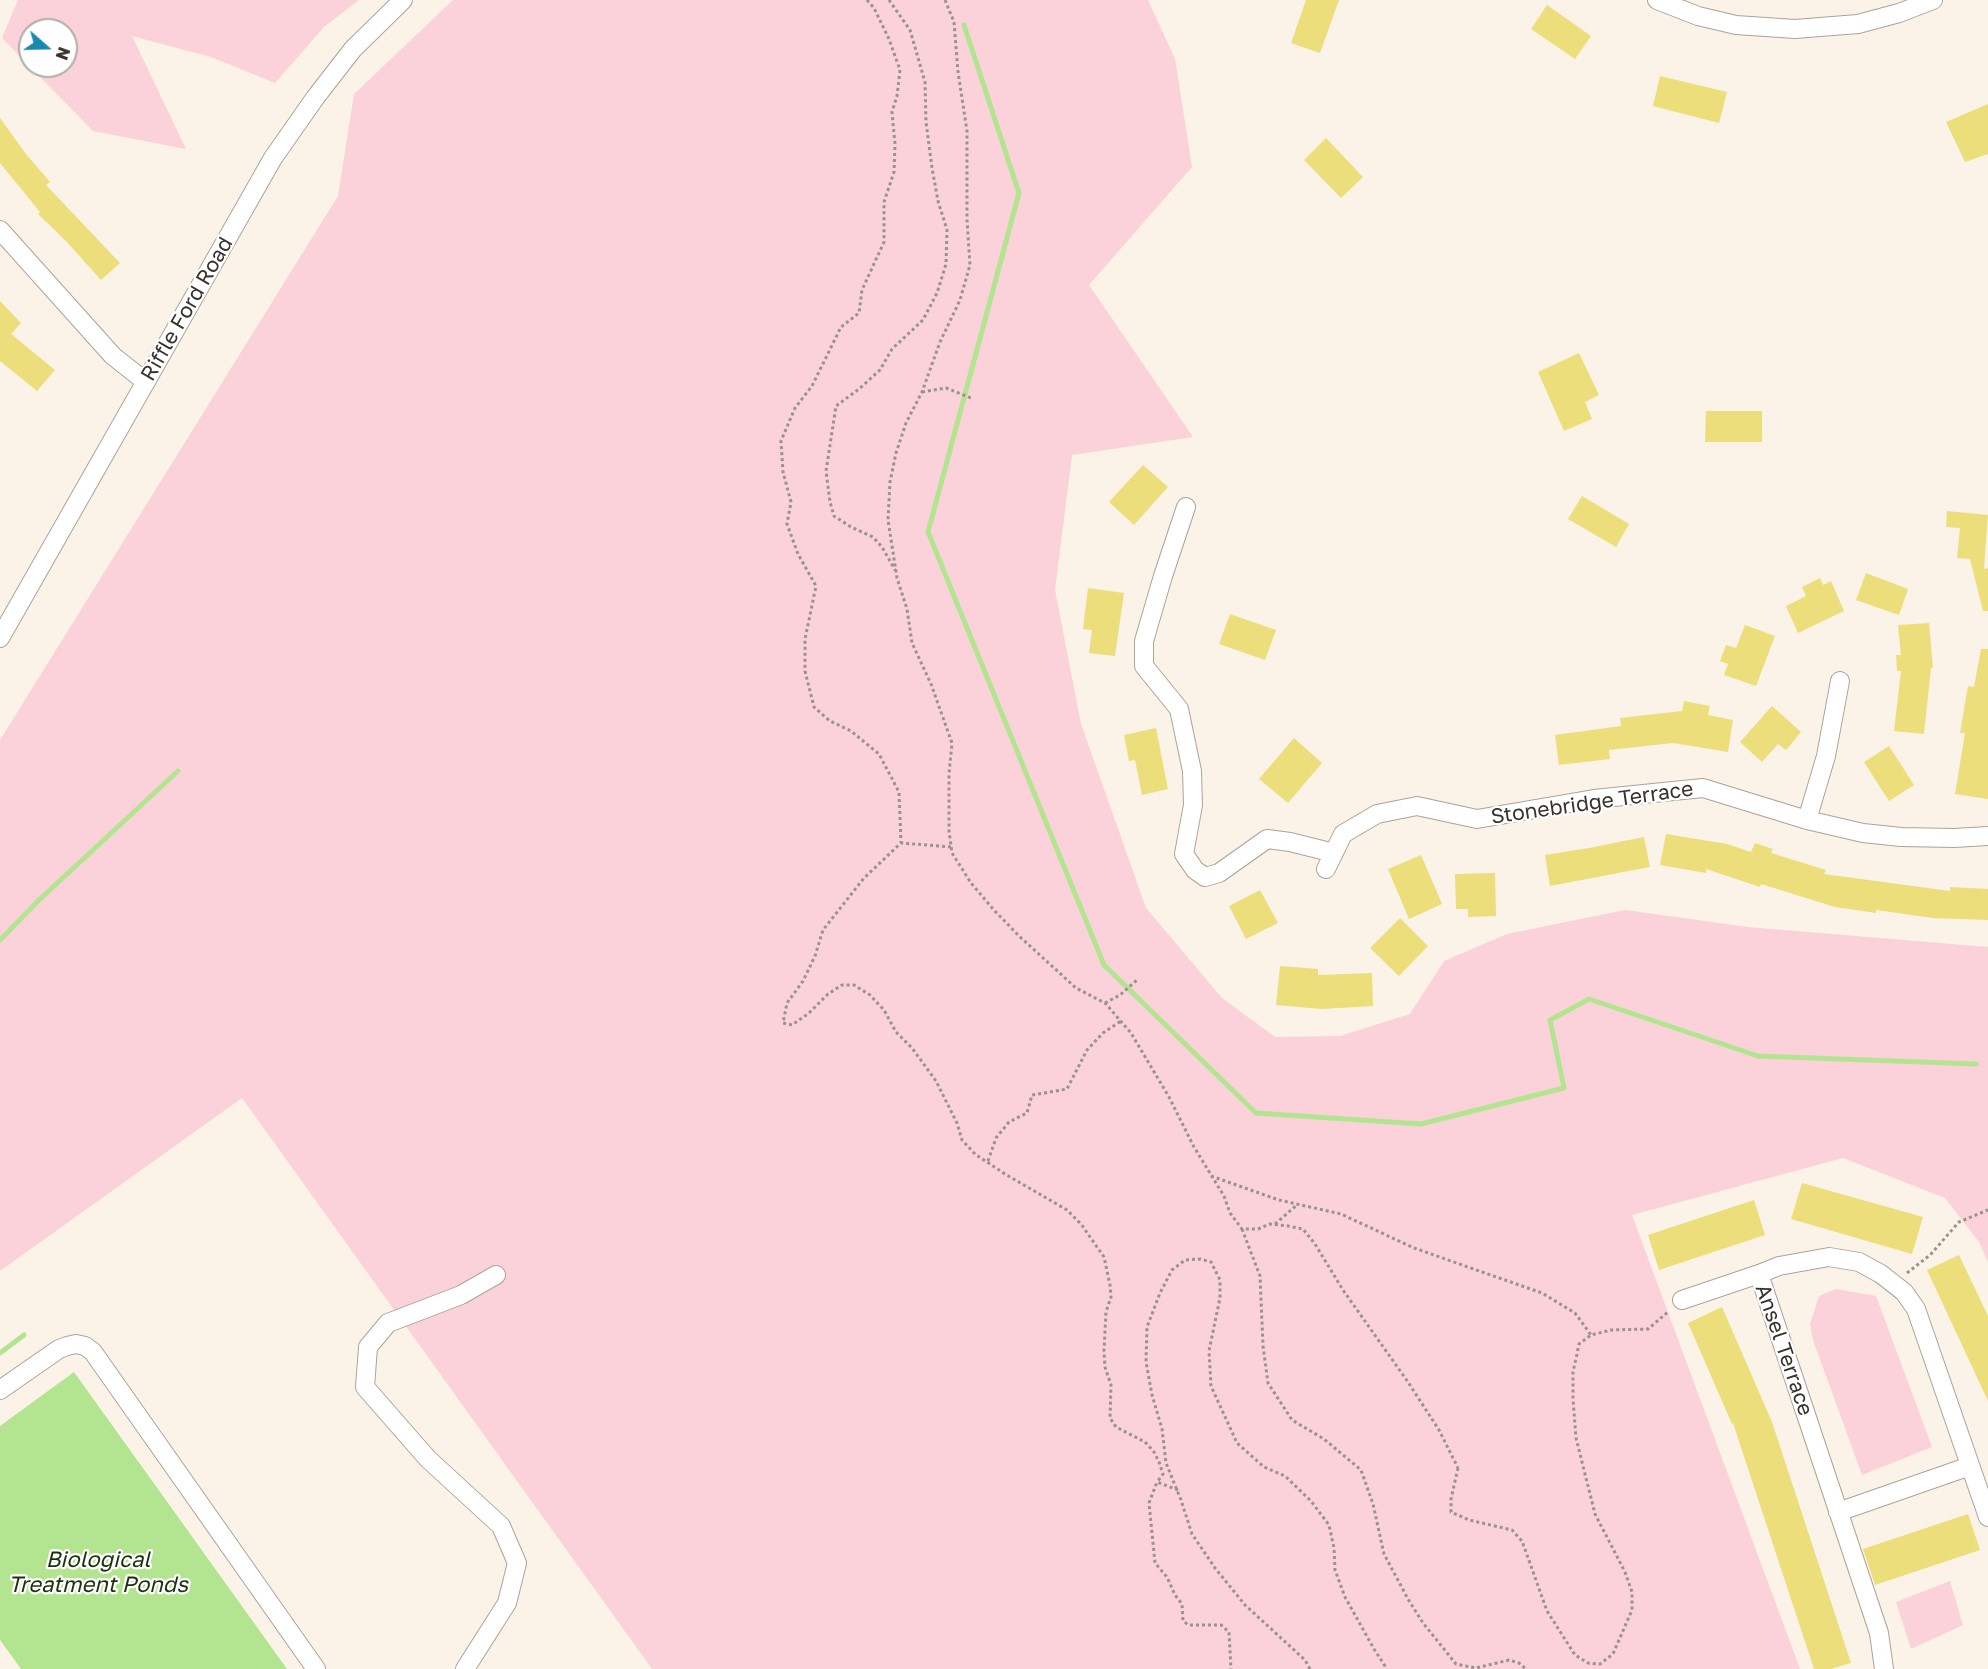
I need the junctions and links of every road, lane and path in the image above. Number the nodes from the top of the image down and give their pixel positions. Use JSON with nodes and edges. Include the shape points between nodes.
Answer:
{"nodes":[{"id":1,"x":403,"y":0,"type":"edge"},
{"id":2,"x":867,"y":0,"type":"edge"},
{"id":3,"x":889,"y":0,"type":"edge"},
{"id":4,"x":945,"y":0,"type":"edge"},
{"id":5,"x":1657,"y":0,"type":"edge"},
{"id":6,"x":1933,"y":0,"type":"edge"},
{"id":7,"x":0,"y":230,"type":"edge"},
{"id":8,"x":146,"y":382,"type":"junction"},
{"id":9,"x":922,"y":392,"type":"junction"},
{"id":10,"x":971,"y":398,"type":"dead end"},
{"id":11,"x":1186,"y":507,"type":"dead end"},
{"id":12,"x":896,"y":572,"type":"junction"},
{"id":13,"x":0,"y":638,"type":"edge"},
{"id":14,"x":1840,"y":681,"type":"dead end"},
{"id":15,"x":1807,"y":820,"type":"junction"},
{"id":16,"x":1988,"y":836,"type":"edge"},
{"id":17,"x":901,"y":843,"type":"junction"},
{"id":18,"x":951,"y":847,"type":"junction"},
{"id":19,"x":1334,"y":853,"type":"junction"},
{"id":20,"x":1326,"y":869,"type":"dead end"},
{"id":21,"x":1137,"y":980,"type":"dead end"},
{"id":22,"x":1105,"y":1003,"type":"junction"},
{"id":23,"x":1121,"y":1021,"type":"junction"},
{"id":24,"x":988,"y":1161,"type":"junction"},
{"id":25,"x":1211,"y":1176,"type":"junction"},
{"id":26,"x":1298,"y":1204,"type":"junction"},
{"id":27,"x":1988,"y":1210,"type":"edge"},
{"id":28,"x":1275,"y":1224,"type":"junction"},
{"id":29,"x":1242,"y":1229,"type":"junction"},
{"id":30,"x":1759,"y":1274,"type":"junction"},
{"id":31,"x":496,"y":1275,"type":"dead end"},
{"id":32,"x":1895,"y":1285,"type":"junction"},
{"id":33,"x":1682,"y":1300,"type":"joint"},
{"id":34,"x":1591,"y":1335,"type":"junction"},
{"id":35,"x":0,"y":1390,"type":"edge"},
{"id":36,"x":1454,"y":1456,"type":"dead end"},
{"id":37,"x":1970,"y":1466,"type":"junction"},
{"id":38,"x":1458,"y":1468,"type":"junction"},
{"id":39,"x":1157,"y":1482,"type":"junction"},
{"id":40,"x":1178,"y":1490,"type":"junction"},
{"id":41,"x":1838,"y":1512,"type":"junction"},
{"id":42,"x":1988,"y":1517,"type":"edge"},
{"id":43,"x":316,"y":1669,"type":"edge"},
{"id":44,"x":465,"y":1669,"type":"edge"},
{"id":45,"x":1231,"y":1669,"type":"edge"},
{"id":46,"x":1310,"y":1669,"type":"edge"},
{"id":47,"x":1387,"y":1669,"type":"edge"},
{"id":48,"x":1526,"y":1669,"type":"edge"},
{"id":49,"x":1884,"y":1669,"type":"edge"}],
"edges":[{"from":1,"to":8,"type":"street","name":"Riffle Ford Road","via":[[353,49],[273,158]]},
{"from":2,"to":17,"type":"path","via":[[889,39],[900,70],[892,112],[894,172],[884,202],[884,242],[862,290],[859,313],[841,327],[781,441],[783,472],[791,502],[787,524],[816,586],[805,639],[805,671],[814,707],[830,721],[851,730],[879,754],[899,792]]},
{"from":3,"to":12,"type":"path","via":[[910,30],[925,82],[932,168],[947,230],[946,264],[937,293],[922,320],[892,349],[880,370],[836,406],[826,471],[834,516],[873,537]]},
{"from":4,"to":9,"type":"path","via":[[954,22],[967,131],[970,265],[960,300]]},
{"from":5,"to":6,"type":"street","via":[[1736,25],[1795,29],[1858,24]]},
{"from":7,"to":8,"type":"street","via":[[113,356]]},
{"from":8,"to":13,"type":"street","name":"Riffle Ford Road"},
{"from":9,"to":10,"type":"path","via":[[946,388]]},
{"from":9,"to":12,"type":"path","via":[[906,423],[890,482],[888,520]]},
{"from":11,"to":19,"type":"street","via":[[1144,641],[1144,666],[1179,709],[1192,771],[1194,805],[1184,855],[1205,878],[1219,873],[1267,839]]},
{"from":12,"to":18,"type":"path","via":[[912,643],[952,743]]},
{"from":14,"to":15,"type":"street","via":[[1826,756]]},
{"from":15,"to":16,"type":"street","name":"Stonebridge Terrace","via":[[1901,837]]},
{"from":15,"to":19,"type":"street","name":"Stonebridge Terrace","via":[[1703,788],[1594,799],[1478,819],[1417,806],[1377,814],[1343,834]]},
{"from":17,"to":18,"type":"path"},
{"from":17,"to":24,"type":"path","via":[[864,878],[823,930],[803,981],[787,1003],[783,1023],[792,1025],[842,985],[854,985],[870,995],[936,1081],[962,1140]]},
{"from":18,"to":22,"type":"path","via":[[971,883],[1041,958],[1076,987]]},
{"from":19,"to":20,"type":"street","name":"Stonebridge Terrace"},
{"from":21,"to":22,"type":"path"},
{"from":22,"to":23,"type":"path"},
{"from":23,"to":24,"type":"path","via":[[1102,1033],[1087,1050],[1066,1089],[1032,1095],[1028,1113],[1009,1122],[996,1138]]},
{"from":23,"to":25,"type":"path","via":[[1169,1097]]},
{"from":24,"to":39,"type":"path","via":[[1067,1210],[1104,1257],[1111,1296],[1104,1352],[1104,1367],[1111,1385],[1110,1418],[1116,1427],[1145,1442],[1154,1452],[1162,1474]]},
{"from":25,"to":26,"type":"path"},
{"from":25,"to":29,"type":"path"},
{"from":26,"to":28,"type":"path"},
{"from":26,"to":34,"type":"path","via":[[1341,1214],[1414,1248],[1542,1293],[1575,1313]]},
{"from":27,"to":32,"type":"path","via":[[1959,1222],[1930,1255]]},
{"from":28,"to":29,"type":"path"},
{"from":28,"to":38,"type":"path","via":[[1303,1229],[1315,1244],[1439,1430]]},
{"from":29,"to":48,"type":"path","via":[[1260,1276],[1268,1383],[1292,1420],[1324,1439],[1361,1470],[1374,1504],[1384,1554],[1423,1623],[1456,1664],[1476,1668],[1509,1660]]},
{"from":30,"to":32,"type":"street","name":"Ansel Terrace","via":[[1779,1266],[1829,1257],[1859,1262]]},
{"from":30,"to":33,"type":"street"},
{"from":30,"to":41,"type":"street","name":"Ansel Terrace"},
{"from":31,"to":44,"type":"street","via":[[461,1295],[388,1323],[368,1347],[365,1387],[428,1459],[501,1526],[518,1563],[507,1603]]},
{"from":32,"to":37,"type":"street","name":"Ansel Terrace","via":[[1916,1309]]},
{"from":33,"to":34,"type":"path","via":[[1648,1329]]},
{"from":34,"to":38,"type":"path","via":[[1579,1344],[1574,1372],[1576,1438],[1595,1514],[1632,1592],[1632,1610],[1613,1654],[1600,1664],[1587,1663],[1575,1655],[1546,1611],[1522,1541],[1512,1530],[1451,1512]]},
{"from":35,"to":43,"type":"street","via":[[59,1349],[76,1344],[93,1352]]},
{"from":36,"to":38,"type":"path"},
{"from":37,"to":41,"type":"street"},
{"from":37,"to":42,"type":"street","name":"Ansel Terrace"},
{"from":39,"to":40,"type":"path"},
{"from":39,"to":45,"type":"path","via":[[1149,1503],[1155,1563],[1182,1604],[1183,1621],[1189,1625],[1221,1625],[1229,1632]]},
{"from":40,"to":46,"type":"path","via":[[1192,1534],[1215,1568],[1245,1605]]},
{"from":40,"to":47,"type":"path","via":[[1166,1463],[1152,1395],[1146,1362],[1147,1327],[1172,1270],[1185,1260],[1200,1259],[1211,1262],[1220,1280],[1209,1351],[1211,1386],[1223,1413],[1237,1443],[1264,1467],[1285,1476],[1329,1525],[1335,1570],[1345,1597]]},
{"from":41,"to":49,"type":"street","name":"Ansel Terrace","via":[[1879,1633]]}]}
